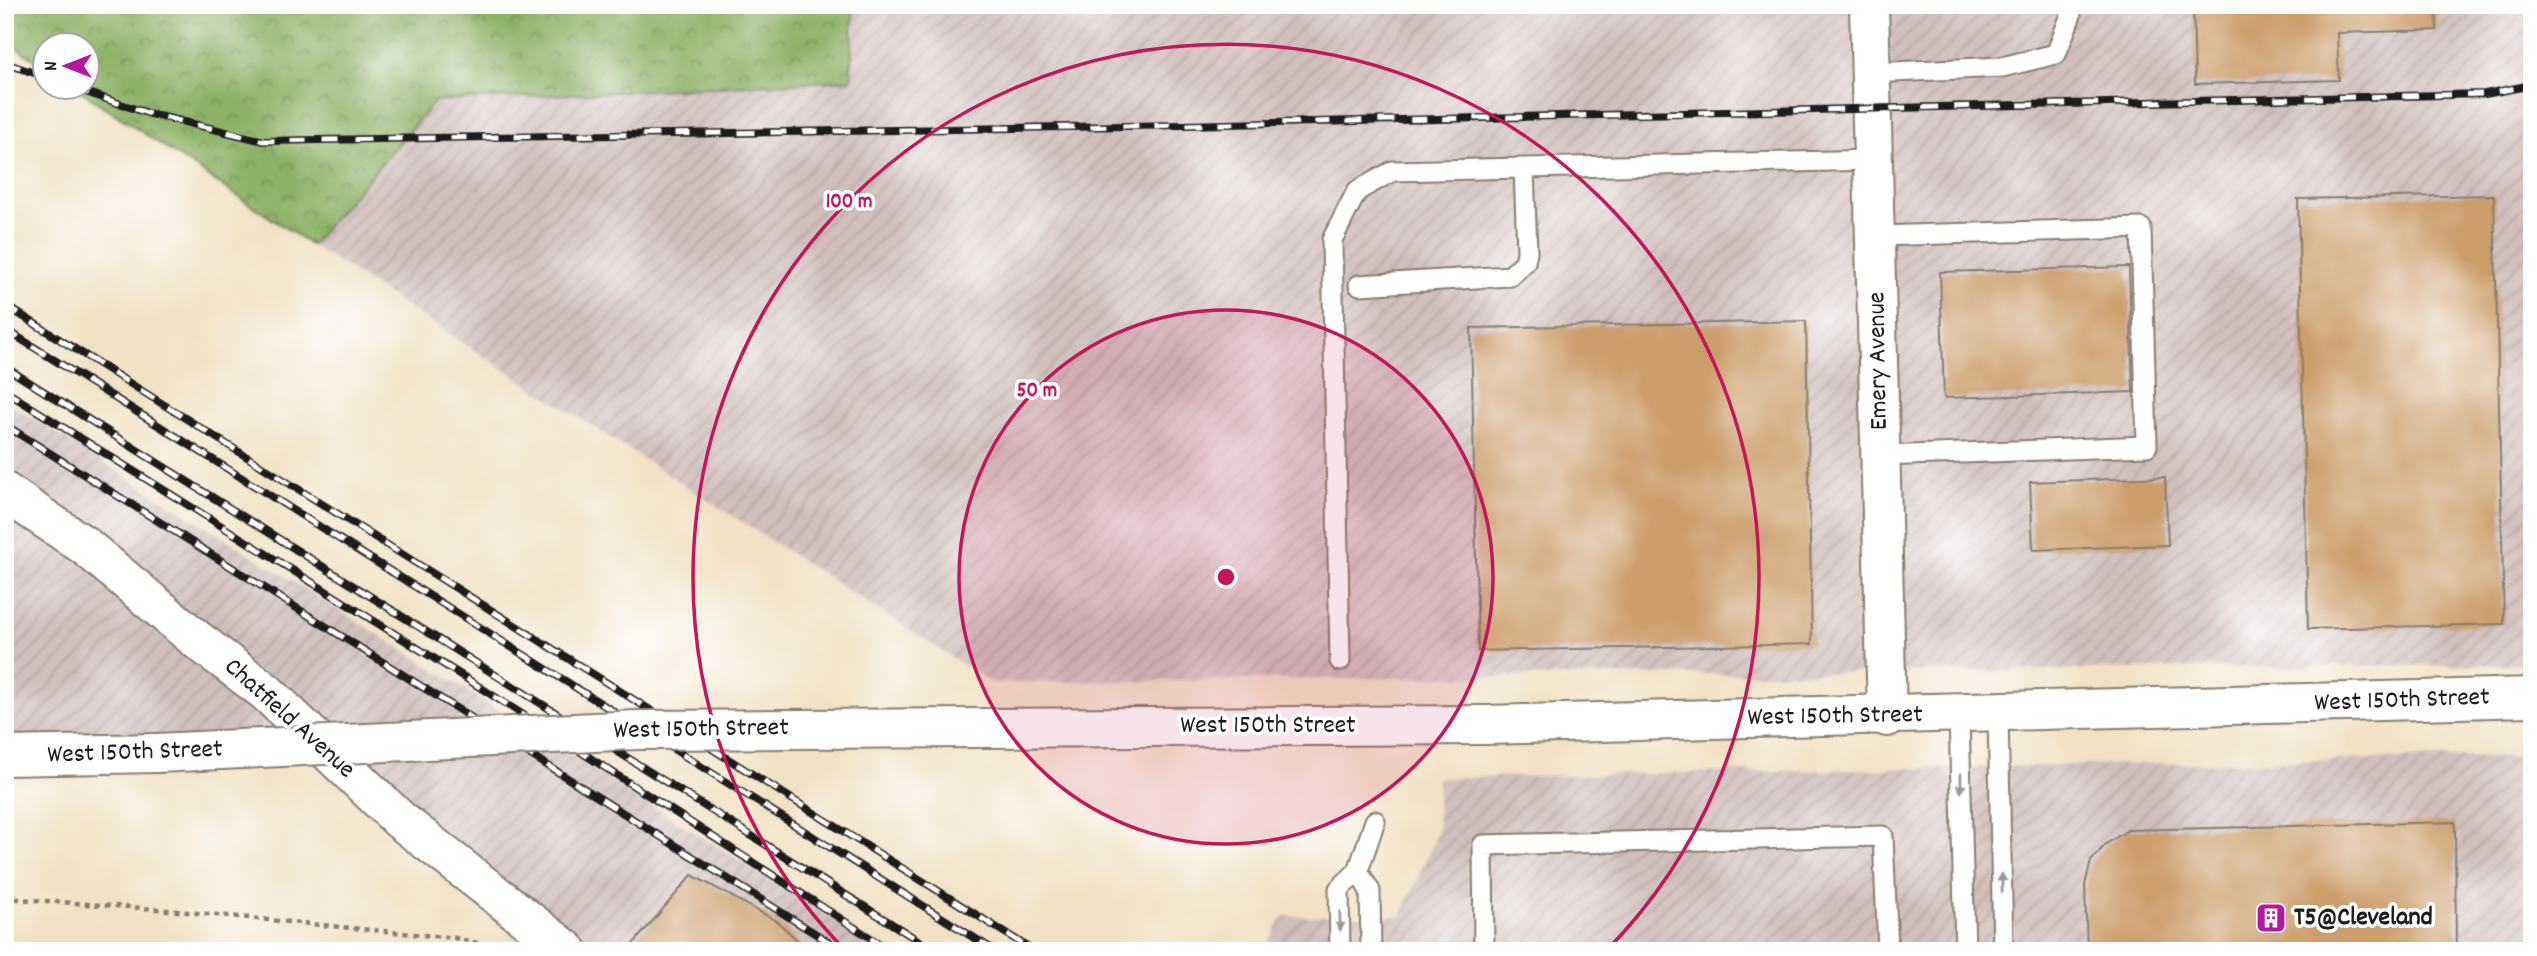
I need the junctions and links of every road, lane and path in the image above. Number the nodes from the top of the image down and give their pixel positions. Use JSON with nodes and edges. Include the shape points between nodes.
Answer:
{"nodes":[{"id":1,"x":1869,"y":5,"type":"edge"},
{"id":2,"x":2069,"y":5,"type":"edge"},
{"id":3,"x":1871,"y":73,"type":"junction"},
{"id":4,"x":1874,"y":160,"type":"junction"},
{"id":5,"x":1524,"y":168,"type":"junction"},
{"id":6,"x":1876,"y":236,"type":"junction"},
{"id":7,"x":1359,"y":285,"type":"dead end"},
{"id":8,"x":1882,"y":456,"type":"junction"},
{"id":9,"x":5,"y":492,"type":"edge"},
{"id":10,"x":1340,"y":660,"type":"dead end"},
{"id":11,"x":2532,"y":697,"type":"edge"},
{"id":12,"x":1998,"y":713,"type":"junction"},
{"id":13,"x":1959,"y":714,"type":"junction"},
{"id":14,"x":1888,"y":717,"type":"junction"},
{"id":15,"x":5,"y":756,"type":"edge"},
{"id":16,"x":1375,"y":821,"type":"dead end"},
{"id":17,"x":1358,"y":871,"type":"junction"},
{"id":18,"x":5,"y":898,"type":"edge"},
{"id":19,"x":490,"y":946,"type":"dead end"},
{"id":20,"x":568,"y":951,"type":"edge"},
{"id":21,"x":1340,"y":951,"type":"edge"},
{"id":22,"x":1371,"y":951,"type":"edge"},
{"id":23,"x":1484,"y":951,"type":"edge"},
{"id":24,"x":1888,"y":951,"type":"edge"},
{"id":25,"x":1965,"y":951,"type":"edge"},
{"id":26,"x":2003,"y":951,"type":"edge"}],
"edges":[{"from":1,"to":3,"type":"main road","name":"Emery Avenue"},
{"from":2,"to":3,"type":"lane","via":[[2071,15],[2056,54],[2002,67]]},
{"from":3,"to":4,"type":"main road","name":"Emery Avenue"},
{"from":4,"to":5,"type":"lane"},
{"from":4,"to":6,"type":"main road","name":"Emery Avenue"},
{"from":5,"to":7,"type":"lane","via":[[1527,251],[1519,270],[1510,276]]},
{"from":5,"to":10,"type":"lane","via":[[1393,171],[1357,191],[1332,240]]},
{"from":6,"to":8,"type":"main road","name":"Emery Avenue"},
{"from":6,"to":8,"type":"lane","via":[[2141,228],[2147,446]]},
{"from":8,"to":14,"type":"main road","name":"Emery Avenue"},
{"from":9,"to":20,"type":"main road","name":"Chatfield Avenue","via":[[85,546],[266,692],[400,820]]},
{"from":11,"to":12,"type":"main road","name":"West 150th Street"},
{"from":12,"to":13,"type":"main road","name":"West 150th Street"},
{"from":26,"to":12,"type":"lane","one_way":true},
{"from":13,"to":14,"type":"main road","name":"West 150th Street"},
{"from":13,"to":25,"type":"lane","one_way":true},
{"from":14,"to":15,"type":"main road","name":"West 150th Street","bridge":true,"via":[[1485,725],[637,730]]},
{"from":16,"to":17,"type":"lane"},
{"from":17,"to":21,"type":"lane","one_way":true,"via":[[1339,889]]},
{"from":17,"to":22,"type":"lane","via":[[1370,891]]},
{"from":18,"to":19,"type":"path","via":[[442,936]]},
{"from":23,"to":24,"type":"lane","via":[[1483,845],[1883,836]]}]}
